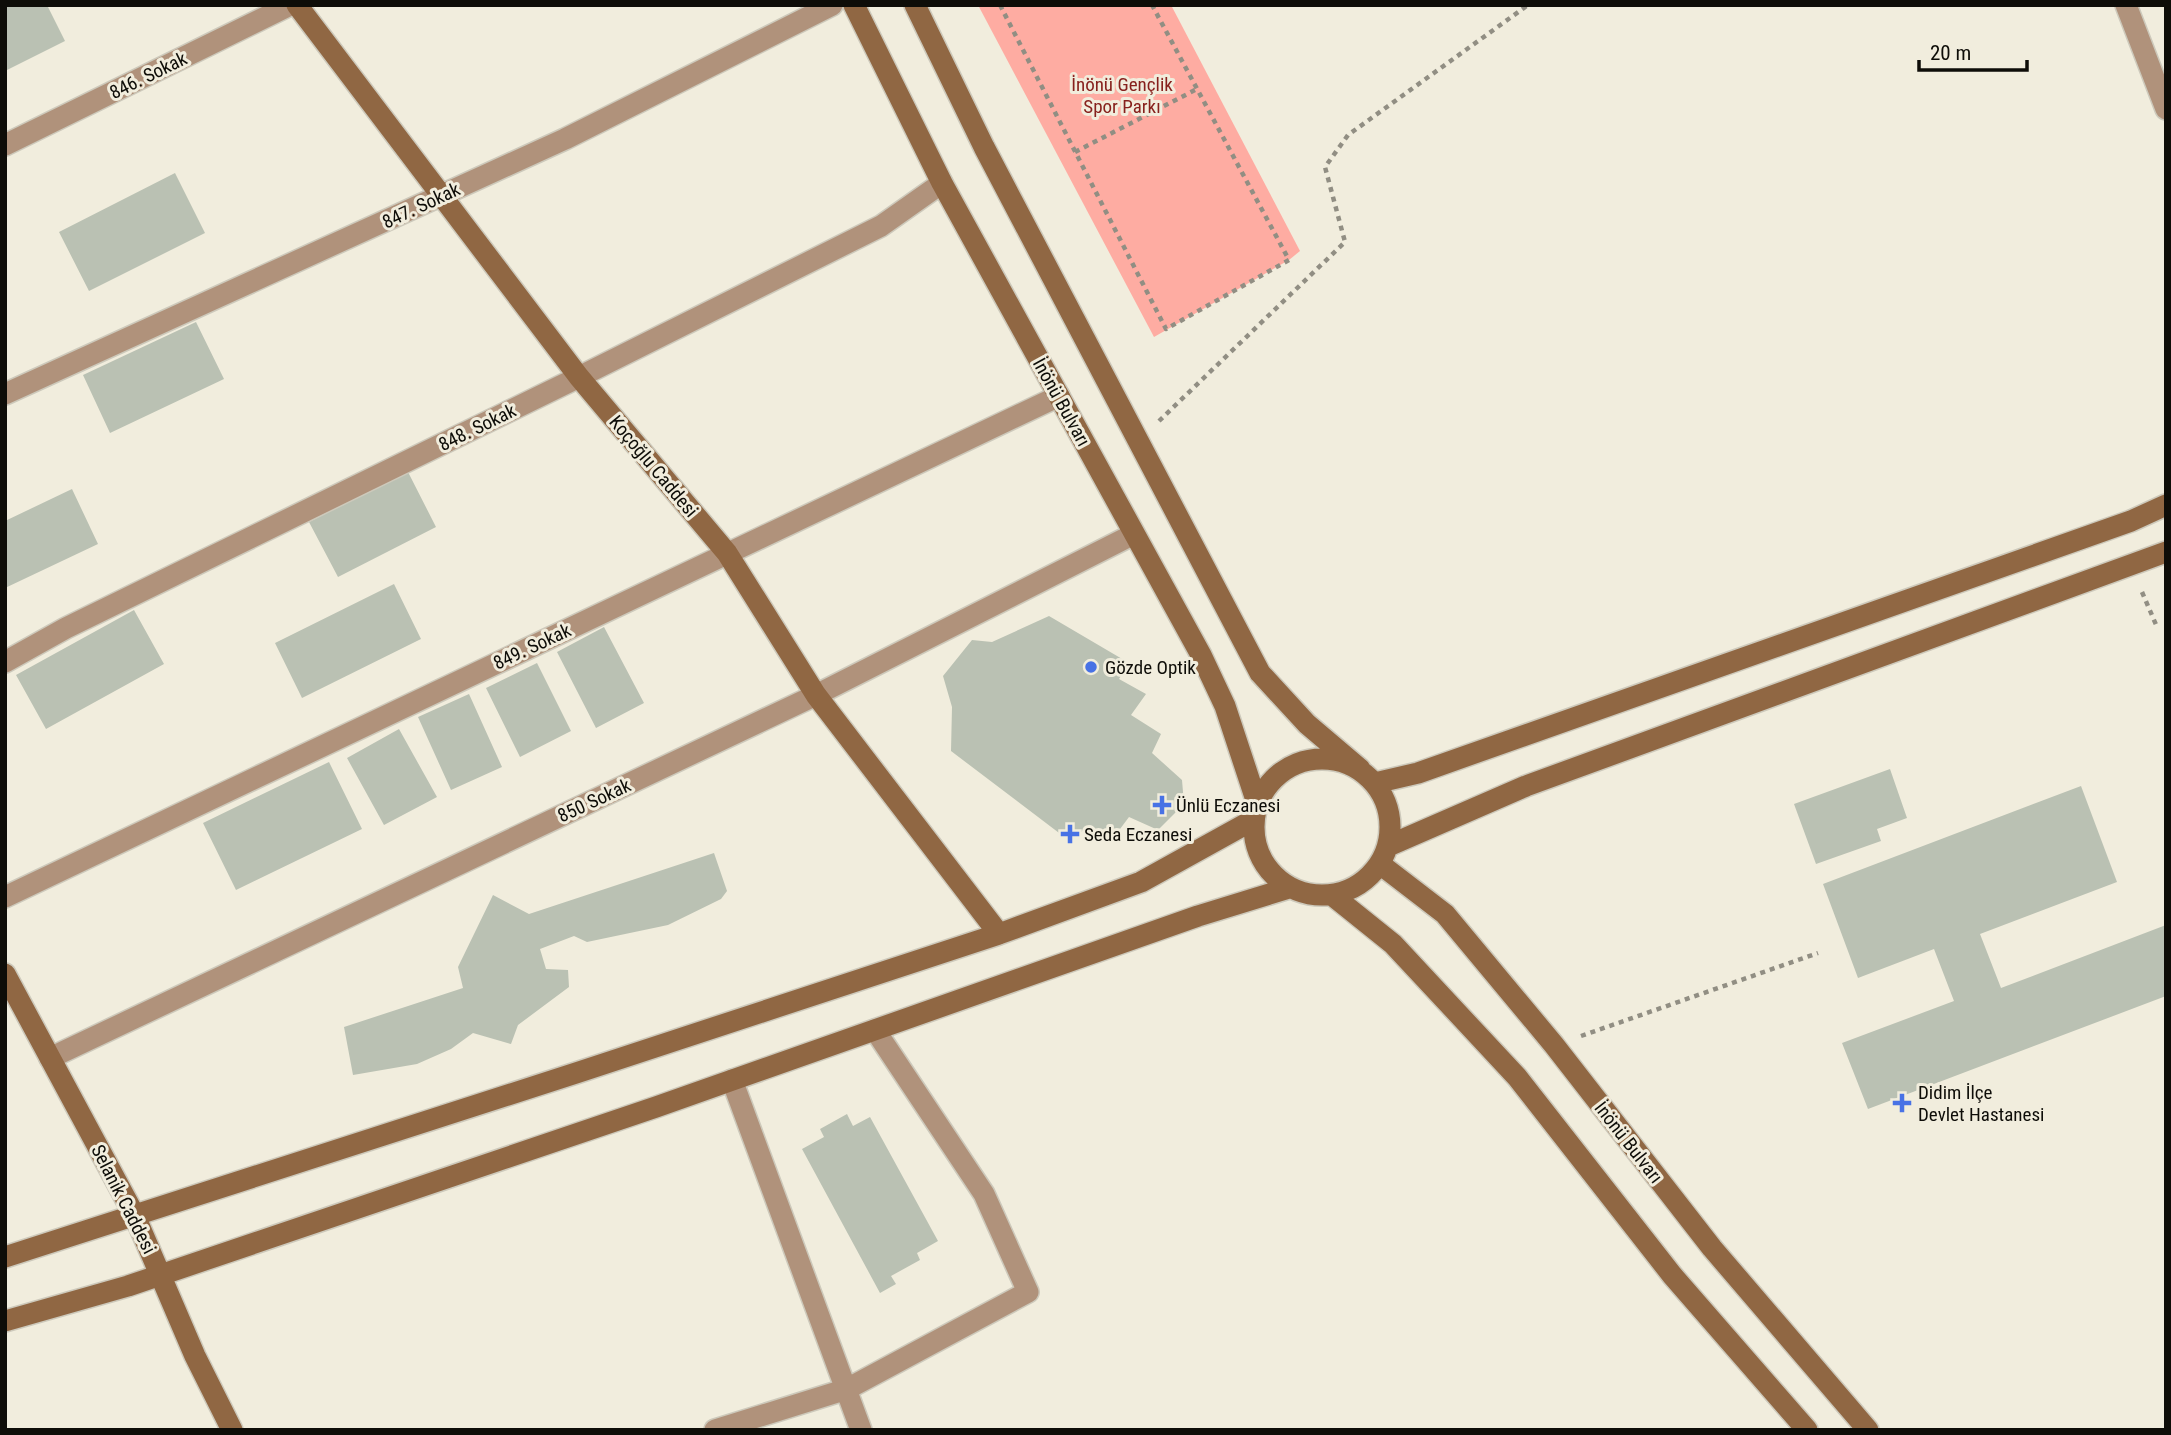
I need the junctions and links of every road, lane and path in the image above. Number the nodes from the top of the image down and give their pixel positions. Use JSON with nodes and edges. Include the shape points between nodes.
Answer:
{"nodes":[{"id":1,"x":290,"y":5,"type":"edge"},
{"id":2,"x":297,"y":5,"type":"edge"},
{"id":3,"x":832,"y":5,"type":"edge"},
{"id":4,"x":854,"y":5,"type":"edge"},
{"id":5,"x":915,"y":5,"type":"edge"},
{"id":6,"x":1000,"y":5,"type":"edge"},
{"id":7,"x":1152,"y":5,"type":"edge"},
{"id":8,"x":1528,"y":5,"type":"edge"},
{"id":9,"x":2126,"y":5,"type":"edge"},
{"id":10,"x":1197,"y":89,"type":"junction"},
{"id":11,"x":2166,"y":109,"type":"edge"},
{"id":12,"x":5,"y":145,"type":"edge"},
{"id":13,"x":1075,"y":152,"type":"junction"},
{"id":14,"x":942,"y":183,"type":"junction"},
{"id":15,"x":441,"y":197,"type":"junction"},
{"id":16,"x":579,"y":377,"type":"junction"},
{"id":17,"x":5,"y":394,"type":"edge"},
{"id":18,"x":1059,"y":396,"type":"junction"},
{"id":19,"x":1138,"y":441,"type":"junction"},
{"id":20,"x":2166,"y":505,"type":"edge"},
{"id":21,"x":1134,"y":534,"type":"junction"},
{"id":22,"x":2166,"y":552,"type":"edge"},
{"id":23,"x":727,"y":553,"type":"junction"},
{"id":24,"x":2130,"y":565,"type":"junction"},
{"id":25,"x":2157,"y":627,"type":"dead end"},
{"id":26,"x":5,"y":662,"type":"edge"},
{"id":27,"x":816,"y":695,"type":"junction"},
{"id":28,"x":1368,"y":776,"type":"junction"},
{"id":29,"x":1255,"y":811,"type":"junction"},
{"id":30,"x":1384,"y":855,"type":"junction"},
{"id":31,"x":1289,"y":888,"type":"junction"},
{"id":32,"x":1332,"y":895,"type":"junction"},
{"id":33,"x":5,"y":897,"type":"edge"},
{"id":34,"x":999,"y":934,"type":"junction"},
{"id":35,"x":1818,"y":953,"type":"dead end"},
{"id":36,"x":5,"y":974,"type":"edge"},
{"id":37,"x":875,"y":1030,"type":"junction"},
{"id":38,"x":1554,"y":1045,"type":"junction"},
{"id":39,"x":50,"y":1058,"type":"junction"},
{"id":40,"x":732,"y":1080,"type":"junction"},
{"id":41,"x":135,"y":1216,"type":"junction"},
{"id":42,"x":5,"y":1257,"type":"edge"},
{"id":43,"x":161,"y":1275,"type":"junction"},
{"id":44,"x":5,"y":1321,"type":"edge"},
{"id":45,"x":847,"y":1389,"type":"junction"},
{"id":46,"x":232,"y":1430,"type":"edge"},
{"id":47,"x":715,"y":1430,"type":"edge"},
{"id":48,"x":861,"y":1430,"type":"edge"},
{"id":49,"x":1807,"y":1430,"type":"edge"},
{"id":50,"x":1868,"y":1430,"type":"edge"}],
"edges":[{"from":1,"to":12,"type":"street","name":"846. Sokak"},
{"from":2,"to":15,"type":"main road","name":"Koçoğlu Caddesi"},
{"from":3,"to":15,"type":"street","name":"847. Sokak"},
{"from":4,"to":14,"type":"main road","name":"İnönü Bulvarı"},
{"from":5,"to":19,"type":"main road"},
{"from":6,"to":13,"type":"path"},
{"from":7,"to":10,"type":"path"},
{"from":8,"to":19,"type":"path","via":[[1348,135],[1325,167],[1345,242]]},
{"from":9,"to":11,"type":"street"},
{"from":10,"to":13,"type":"path"},
{"from":10,"to":13,"type":"path","via":[[1289,260],[1166,329]]},
{"from":14,"to":16,"type":"street","name":"848. Sokak","via":[[881,226]]},
{"from":14,"to":18,"type":"main road","name":"İnönü Bulvarı"},
{"from":15,"to":16,"type":"main road","name":"Koçoğlu Caddesi"},
{"from":15,"to":17,"type":"street","name":"847. Sokak"},
{"from":16,"to":23,"type":"main road","name":"Koçoğlu Caddesi"},
{"from":16,"to":26,"type":"street","name":"848. Sokak","via":[[65,628]]},
{"from":18,"to":21,"type":"main road","name":"İnönü Bulvarı"},
{"from":18,"to":23,"type":"street","name":"849. Sokak"},
{"from":19,"to":28,"type":"main road","via":[[1260,673],[1307,724]]},
{"from":20,"to":28,"type":"main road","via":[[1418,773]]},
{"from":21,"to":27,"type":"street","name":"850 Sokak"},
{"from":21,"to":29,"type":"main road","name":"İnönü Bulvarı","via":[[1225,706]]},
{"from":22,"to":24,"type":"main road"},
{"from":23,"to":27,"type":"main road","name":"Koçoğlu Caddesi"},
{"from":23,"to":33,"type":"street","name":"849. Sokak"},
{"from":24,"to":25,"type":"path"},
{"from":24,"to":30,"type":"main road","via":[[1526,786]]},
{"from":27,"to":34,"type":"main road","name":"Koçoğlu Caddesi"},
{"from":27,"to":39,"type":"street","name":"850 Sokak"},
{"from":28,"to":29,"type":"main road","via":[[1341,761],[1299,762],[1280,772],[1266,787]]},
{"from":28,"to":30,"type":"main road","via":[[1387,802],[1391,824]]},
{"from":29,"to":31,"type":"main road","via":[[1254,840],[1261,859]]},
{"from":29,"to":34,"type":"main road","via":[[1141,882]]},
{"from":30,"to":32,"type":"main road","via":[[1368,878],[1351,890]]},
{"from":30,"to":38,"type":"main road","name":"İnönü Bulvarı","via":[[1445,914]]},
{"from":31,"to":32,"type":"main road","via":[[1310,895]]},
{"from":31,"to":37,"type":"main road"},
{"from":32,"to":49,"type":"main road","via":[[1393,944],[1517,1077],[1672,1275]]},
{"from":34,"to":41,"type":"main road"},
{"from":35,"to":38,"type":"path"},
{"from":36,"to":39,"type":"main road","name":"Selanik Caddesi"},
{"from":37,"to":40,"type":"main road"},
{"from":37,"to":45,"type":"street","via":[[984,1194],[1028,1292]]},
{"from":38,"to":50,"type":"main road","name":"İnönü Bulvarı","via":[[1712,1248]]},
{"from":39,"to":41,"type":"main road","name":"Selanik Caddesi"},
{"from":40,"to":43,"type":"main road"},
{"from":40,"to":45,"type":"street"},
{"from":41,"to":42,"type":"main road"},
{"from":41,"to":43,"type":"main road","name":"Selanik Caddesi"},
{"from":43,"to":44,"type":"main road"},
{"from":43,"to":46,"type":"main road","name":"Selanik Caddesi"},
{"from":45,"to":47,"type":"street"},
{"from":45,"to":48,"type":"street"}]}
